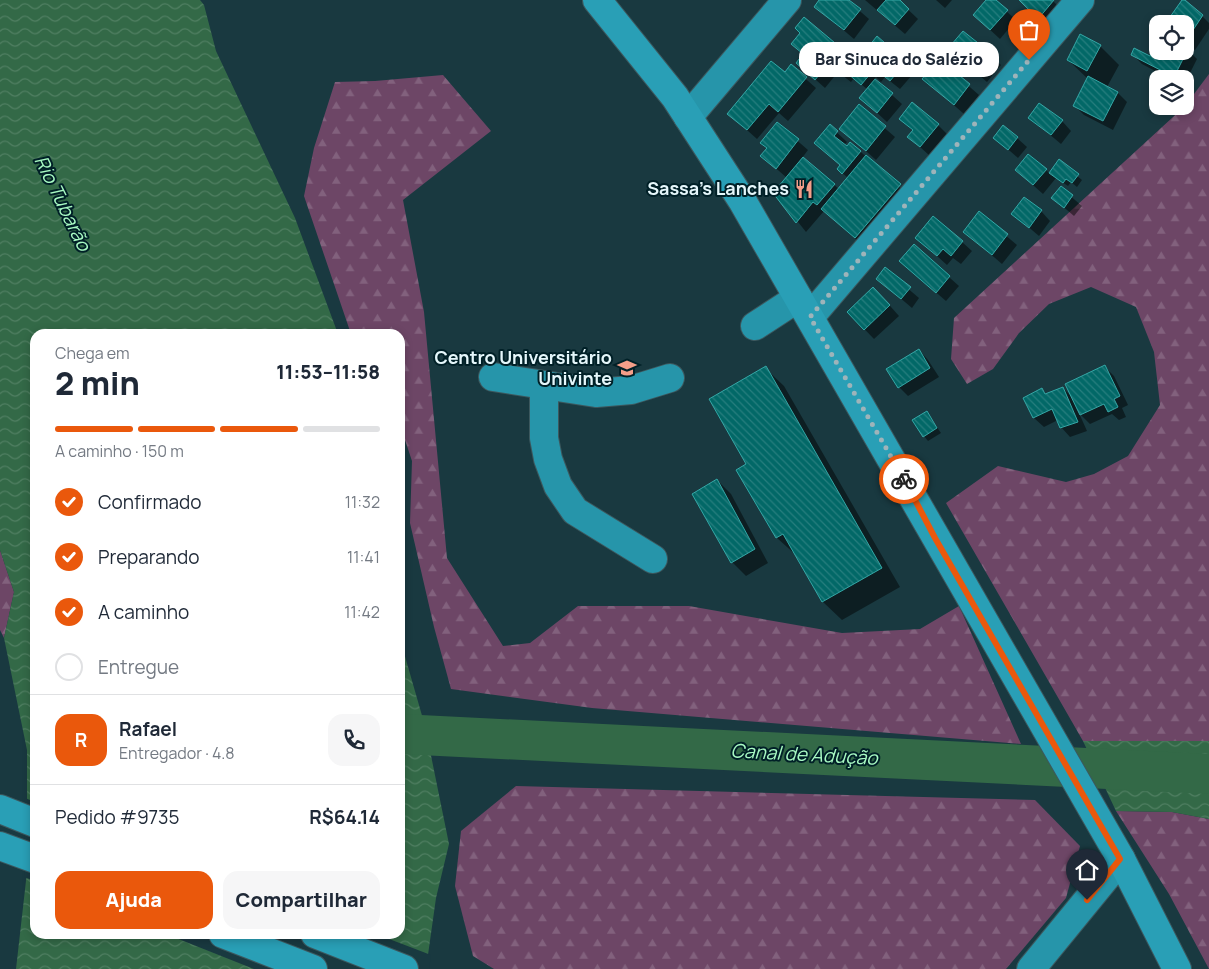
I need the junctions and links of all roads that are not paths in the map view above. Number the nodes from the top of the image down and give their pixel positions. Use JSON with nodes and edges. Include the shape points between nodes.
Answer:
{"nodes":[{"id":1,"x":598,"y":0,"type":"edge"},
{"id":2,"x":787,"y":0,"type":"edge"},
{"id":3,"x":1080,"y":0,"type":"edge"},
{"id":4,"x":688,"y":116,"type":"junction"},
{"id":5,"x":804,"y":308,"type":"junction"},
{"id":6,"x":754,"y":326,"type":"dead end"},
{"id":7,"x":494,"y":377,"type":"dead end"},
{"id":8,"x":670,"y":378,"type":"dead end"},
{"id":9,"x":544,"y":385,"type":"junction"},
{"id":10,"x":653,"y":559,"type":"dead end"},
{"id":11,"x":0,"y":809,"type":"edge"},
{"id":12,"x":30,"y":821,"type":"edge"},
{"id":13,"x":0,"y":846,"type":"edge"},
{"id":14,"x":1114,"y":848,"type":"junction"},
{"id":15,"x":30,"y":857,"type":"edge"},
{"id":16,"x":236,"y":939,"type":"edge"},
{"id":17,"x":328,"y":939,"type":"edge"},
{"id":18,"x":313,"y":969,"type":"edge"},
{"id":19,"x":404,"y":969,"type":"edge"},
{"id":20,"x":1031,"y":969,"type":"edge"},
{"id":21,"x":1177,"y":969,"type":"edge"}],
"edges":[{"from":1,"to":4,"type":"main road"},
{"from":2,"to":4,"type":"street"},
{"from":3,"to":5,"type":"street"},
{"from":4,"to":5,"type":"main road","via":[[734,187]]},
{"from":5,"to":6,"type":"street"},
{"from":5,"to":14,"type":"main road"},
{"from":7,"to":9,"type":"street"},
{"from":8,"to":9,"type":"street","via":[[616,392],[596,393]]},
{"from":9,"to":10,"type":"street","via":[[544,438],[558,486],[575,511]]},
{"from":11,"to":12,"type":"main road"},
{"from":13,"to":15,"type":"main road"},
{"from":14,"to":20,"type":"street"},
{"from":14,"to":21,"type":"main road"},
{"from":16,"to":18,"type":"main road"},
{"from":17,"to":19,"type":"main road"}]}
